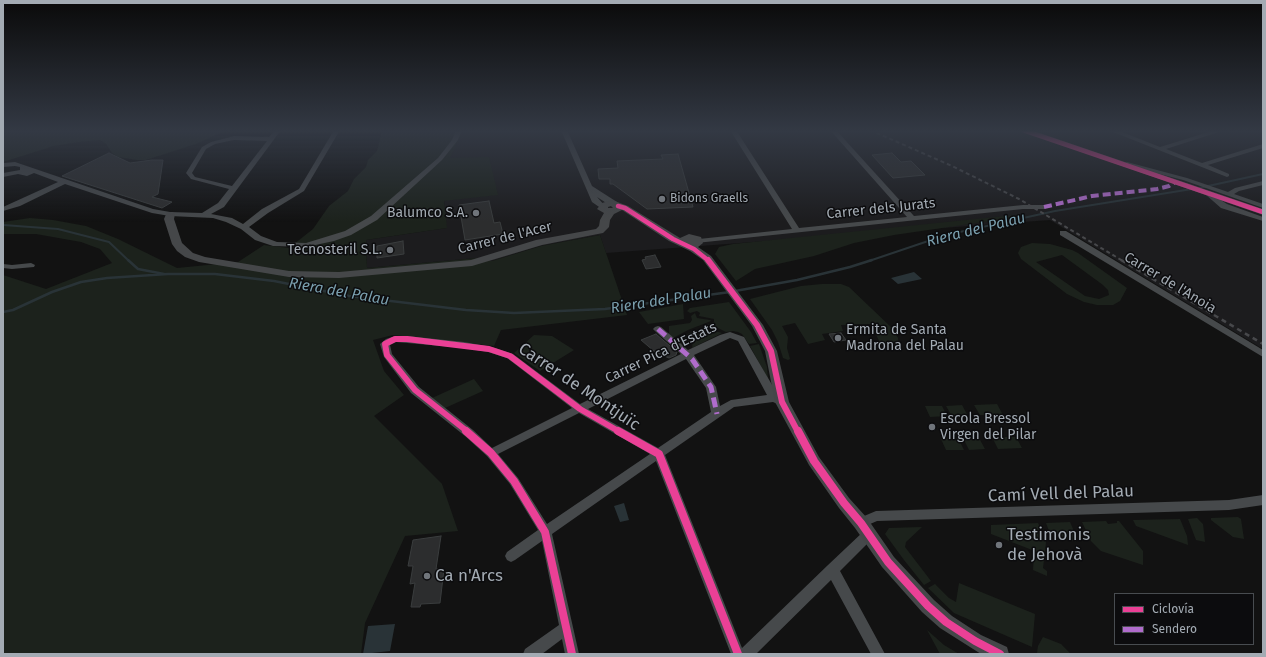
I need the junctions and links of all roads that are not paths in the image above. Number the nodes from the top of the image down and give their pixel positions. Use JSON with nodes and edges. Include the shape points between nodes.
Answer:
{"nodes":[{"id":1,"x":196,"y":161,"type":"edge"},
{"id":2,"x":255,"y":161,"type":"edge"},
{"id":3,"x":319,"y":161,"type":"edge"},
{"id":4,"x":438,"y":161,"type":"edge"},
{"id":5,"x":578,"y":161,"type":"edge"},
{"id":6,"x":753,"y":161,"type":"edge"},
{"id":7,"x":861,"y":161,"type":"edge"},
{"id":8,"x":1115,"y":161,"type":"joint"},
{"id":9,"x":1191,"y":161,"type":"edge"},
{"id":10,"x":1216,"y":161,"type":"edge"},
{"id":11,"x":3,"y":165,"type":"edge"},
{"id":12,"x":1202,"y":165,"type":"junction"},
{"id":13,"x":27,"y":171,"type":"junction"},
{"id":14,"x":5,"y":175,"type":"edge"},
{"id":15,"x":1227,"y":175,"type":"dead end"},
{"id":16,"x":65,"y":181,"type":"junction"},
{"id":17,"x":1263,"y":183,"type":"edge"},
{"id":18,"x":589,"y":186,"type":"junction"},
{"id":19,"x":234,"y":188,"type":"junction"},
{"id":20,"x":1207,"y":193,"type":"junction"},
{"id":21,"x":1229,"y":194,"type":"junction"},
{"id":22,"x":1263,"y":206,"type":"edge"},
{"id":23,"x":1044,"y":207,"type":"dead end"},
{"id":24,"x":3,"y":209,"type":"edge"},
{"id":25,"x":610,"y":210,"type":"junction"},
{"id":26,"x":1263,"y":212,"type":"edge"},
{"id":27,"x":170,"y":214,"type":"junction"},
{"id":28,"x":205,"y":214,"type":"junction"},
{"id":29,"x":913,"y":219,"type":"junction"},
{"id":30,"x":1263,"y":219,"type":"edge"},
{"id":31,"x":244,"y":227,"type":"junction"},
{"id":32,"x":798,"y":231,"type":"junction"},
{"id":33,"x":1063,"y":233,"type":"dead end"},
{"id":34,"x":720,"y":238,"type":"junction"},
{"id":35,"x":697,"y":241,"type":"junction"},
{"id":36,"x":707,"y":258,"type":"junction"},
{"id":37,"x":31,"y":265,"type":"dead end"},
{"id":38,"x":3,"y":266,"type":"edge"},
{"id":39,"x":658,"y":328,"type":"dead end"},
{"id":40,"x":1263,"y":354,"type":"edge"},
{"id":41,"x":687,"y":355,"type":"junction"},
{"id":42,"x":778,"y":400,"type":"junction"},
{"id":43,"x":580,"y":409,"type":"junction"},
{"id":44,"x":717,"y":414,"type":"junction"},
{"id":45,"x":491,"y":453,"type":"junction"},
{"id":46,"x":658,"y":454,"type":"junction"},
{"id":47,"x":1261,"y":502,"type":"edge"},
{"id":48,"x":864,"y":529,"type":"junction"},
{"id":49,"x":545,"y":532,"type":"junction"},
{"id":50,"x":511,"y":556,"type":"dead end"},
{"id":51,"x":832,"y":569,"type":"junction"},
{"id":52,"x":566,"y":628,"type":"junction"},
{"id":53,"x":530,"y":654,"type":"edge"},
{"id":54,"x":572,"y":654,"type":"edge"},
{"id":55,"x":738,"y":654,"type":"edge"},
{"id":56,"x":746,"y":654,"type":"edge"},
{"id":57,"x":878,"y":654,"type":"edge"},
{"id":58,"x":1000,"y":654,"type":"edge"}],
"edges":[{"from":1,"to":19,"type":"street","via":[[189,173],[193,178]]},
{"from":2,"to":19,"type":"street"},
{"from":3,"to":31,"type":"street","via":[[302,190],[265,210]]},
{"from":4,"to":31,"type":"street","via":[[374,218],[348,233],[331,239],[289,246],[258,238]]},
{"from":5,"to":18,"type":"street"},
{"from":6,"to":32,"type":"street"},
{"from":7,"to":29,"type":"street"},
{"from":8,"to":20,"type":"street"},
{"from":8,"to":21,"type":"street"},
{"from":9,"to":12,"type":"street"},
{"from":10,"to":12,"type":"street"},
{"from":11,"to":13,"type":"street","via":[[15,164]]},
{"from":12,"to":15,"type":"street"},
{"from":13,"to":14,"type":"street"},
{"from":13,"to":16,"type":"street"},
{"from":16,"to":24,"type":"street"},
{"from":16,"to":27,"type":"street","via":[[152,211]]},
{"from":17,"to":21,"type":"street","via":[[1237,188]]},
{"from":18,"to":25,"type":"street"},
{"from":18,"to":25,"type":"street","via":[[595,200]]},
{"from":19,"to":28,"type":"street","via":[[221,205]]},
{"from":20,"to":26,"type":"street"},
{"from":20,"to":30,"type":"street","via":[[1224,206]]},
{"from":21,"to":22,"type":"street"},
{"from":23,"to":29,"type":"street","name":"Carrer dels Jurats"},
{"from":25,"to":27,"type":"street","name":"Carrer de l'Acer","via":[[604,227],[599,232],[540,242],[472,263],[339,275],[274,271],[189,256],[177,244],[169,219]]},
{"from":25,"to":35,"type":"street","via":[[632,213],[673,239]]},
{"from":27,"to":28,"type":"street"},
{"from":28,"to":31,"type":"street"},
{"from":29,"to":32,"type":"street","name":"Carrer dels Jurats"},
{"from":32,"to":34,"type":"street","name":"Carrer dels Jurats"},
{"from":33,"to":40,"type":"street","name":"Carrer de l'Anoia"},
{"from":34,"to":35,"type":"street","name":"Carrer dels Jurats"},
{"from":34,"to":35,"type":"street","name":"Carrer dels Jurats"},
{"from":35,"to":36,"type":"street"},
{"from":35,"to":36,"type":"street"},
{"from":36,"to":42,"type":"street","via":[[757,325],[771,351]]},
{"from":37,"to":38,"type":"street"},
{"from":39,"to":41,"type":"street"},
{"from":41,"to":42,"type":"street","name":"Carrer Pica d'Estats","via":[[723,336],[738,337]]},
{"from":41,"to":43,"type":"street","name":"Carrer Pica d'Estats"},
{"from":41,"to":44,"type":"street","via":[[711,387]]},
{"from":42,"to":44,"type":"street","via":[[731,404]]},
{"from":42,"to":48,"type":"street","via":[[814,461]]},
{"from":43,"to":45,"type":"street","name":"Carrer Pica d'Estats"},
{"from":43,"to":45,"type":"street","name":"Carrer de Montjuïc","via":[[510,356],[464,345],[395,339],[385,344],[387,355],[415,390]]},
{"from":43,"to":46,"type":"street","name":"Carrer de Montjuïc"},
{"from":44,"to":46,"type":"street"},
{"from":45,"to":49,"type":"street","via":[[514,480]]},
{"from":46,"to":49,"type":"street"},
{"from":46,"to":55,"type":"street"},
{"from":47,"to":48,"type":"street","name":"Camí Vell del Palau","via":[[876,516]]},
{"from":48,"to":51,"type":"street"},
{"from":48,"to":58,"type":"street","via":[[888,562],[928,606],[946,622]]},
{"from":49,"to":50,"type":"street"},
{"from":49,"to":52,"type":"street"},
{"from":51,"to":56,"type":"street"},
{"from":51,"to":57,"type":"street"},
{"from":52,"to":53,"type":"street"},
{"from":52,"to":54,"type":"street"}]}
